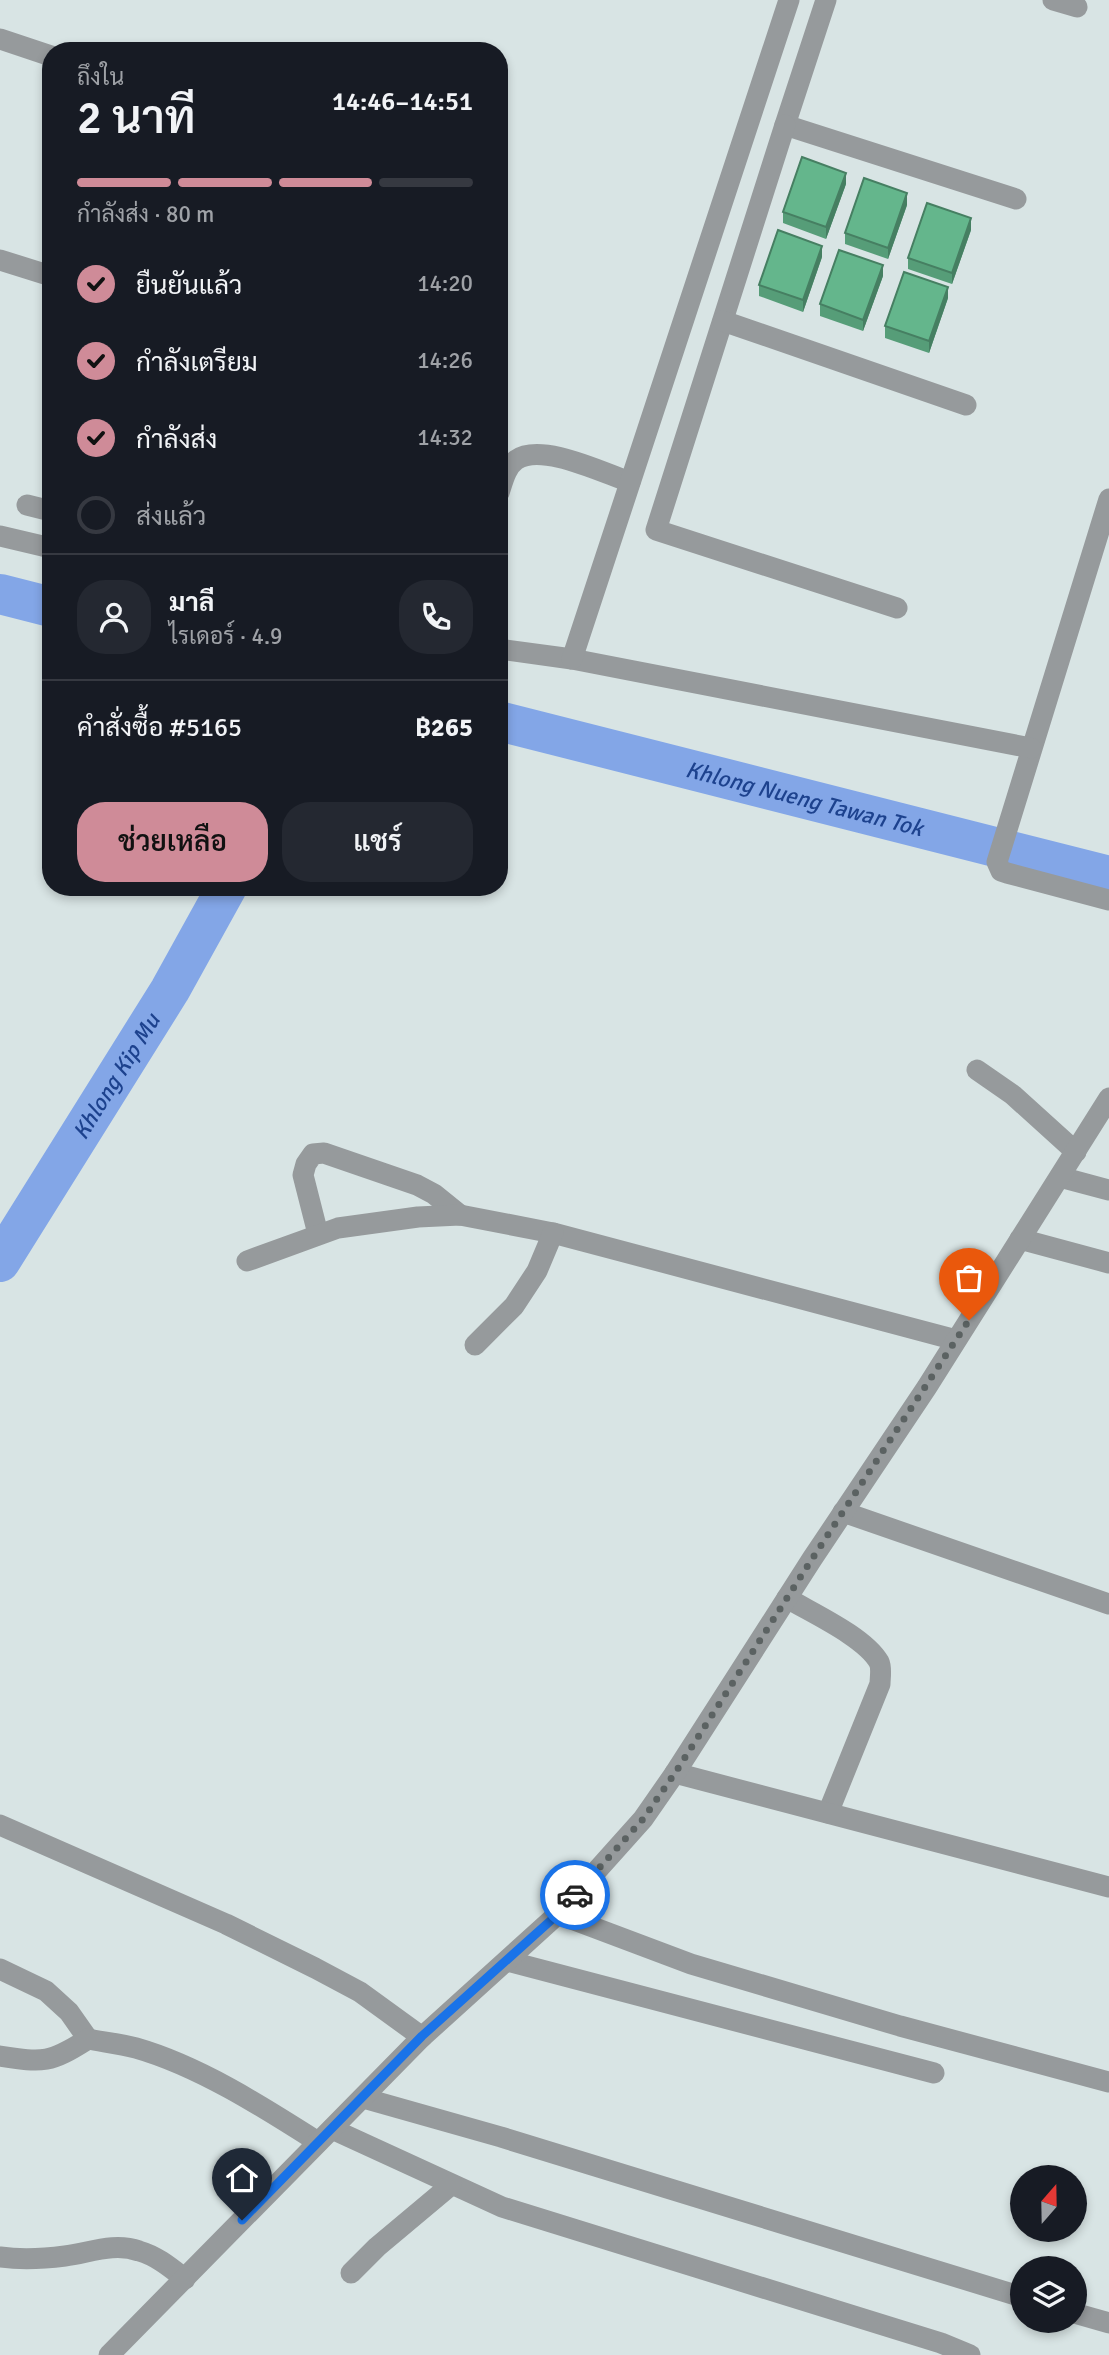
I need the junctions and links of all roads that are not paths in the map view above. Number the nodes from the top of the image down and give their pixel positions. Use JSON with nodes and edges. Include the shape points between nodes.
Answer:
{"nodes":[{"id":1,"x":789,"y":0,"type":"edge"},
{"id":2,"x":826,"y":0,"type":"edge"},
{"id":3,"x":1053,"y":0,"type":"edge"},
{"id":4,"x":1077,"y":7,"type":"dead end"},
{"id":5,"x":0,"y":39,"type":"edge"},
{"id":6,"x":42,"y":53,"type":"edge"},
{"id":7,"x":785,"y":125,"type":"junction"},
{"id":8,"x":1016,"y":200,"type":"dead end"},
{"id":9,"x":0,"y":260,"type":"edge"},
{"id":10,"x":42,"y":273,"type":"edge"},
{"id":11,"x":723,"y":321,"type":"junction"},
{"id":12,"x":966,"y":405,"type":"dead end"},
{"id":13,"x":508,"y":469,"type":"edge"},
{"id":14,"x":630,"y":482,"type":"junction"},
{"id":15,"x":1109,"y":499,"type":"edge"},
{"id":16,"x":27,"y":505,"type":"dead end"},
{"id":17,"x":42,"y":509,"type":"edge"},
{"id":18,"x":0,"y":536,"type":"edge"},
{"id":19,"x":42,"y":546,"type":"edge"},
{"id":20,"x":897,"y":608,"type":"dead end"},
{"id":21,"x":508,"y":650,"type":"edge"},
{"id":22,"x":572,"y":659,"type":"junction"},
{"id":23,"x":1031,"y":748,"type":"junction"},
{"id":24,"x":1109,"y":900,"type":"edge"},
{"id":25,"x":977,"y":1070,"type":"dead end"},
{"id":26,"x":1107,"y":1105,"type":"edge"},
{"id":27,"x":1076,"y":1152,"type":"junction"},
{"id":28,"x":1060,"y":1177,"type":"junction"},
{"id":29,"x":1109,"y":1190,"type":"edge"},
{"id":30,"x":460,"y":1215,"type":"junction"},
{"id":31,"x":553,"y":1233,"type":"junction"},
{"id":32,"x":318,"y":1234,"type":"junction"},
{"id":33,"x":1020,"y":1239,"type":"junction"},
{"id":34,"x":247,"y":1261,"type":"dead end"},
{"id":35,"x":1109,"y":1263,"type":"edge"},
{"id":36,"x":956,"y":1340,"type":"junction"},
{"id":37,"x":475,"y":1345,"type":"dead end"},
{"id":38,"x":843,"y":1512,"type":"junction"},
{"id":39,"x":787,"y":1598,"type":"junction"},
{"id":40,"x":1109,"y":1604,"type":"edge"},
{"id":41,"x":675,"y":1773,"type":"junction"},
{"id":42,"x":828,"y":1813,"type":"junction"},
{"id":43,"x":0,"y":1825,"type":"edge"},
{"id":44,"x":1109,"y":1887,"type":"edge"},
{"id":45,"x":558,"y":1914,"type":"junction"},
{"id":46,"x":507,"y":1961,"type":"junction"},
{"id":47,"x":0,"y":1969,"type":"edge"},
{"id":48,"x":422,"y":2036,"type":"junction"},
{"id":49,"x":88,"y":2039,"type":"junction"},
{"id":50,"x":0,"y":2056,"type":"edge"},
{"id":51,"x":934,"y":2073,"type":"dead end"},
{"id":52,"x":1109,"y":2082,"type":"edge"},
{"id":53,"x":363,"y":2098,"type":"junction"},
{"id":54,"x":325,"y":2136,"type":"junction"},
{"id":55,"x":451,"y":2185,"type":"junction"},
{"id":56,"x":0,"y":2257,"type":"edge"},
{"id":57,"x":351,"y":2273,"type":"dead end"},
{"id":58,"x":185,"y":2278,"type":"junction"},
{"id":59,"x":1010,"y":2293,"type":"edge"},
{"id":60,"x":1087,"y":2317,"type":"edge"},
{"id":61,"x":1109,"y":2323,"type":"edge"},
{"id":62,"x":109,"y":2355,"type":"edge"},
{"id":63,"x":970,"y":2355,"type":"edge"}],
"edges":[{"from":1,"to":14,"type":"street"},
{"from":2,"to":7,"type":"street"},
{"from":3,"to":4,"type":"street"},
{"from":5,"to":6,"type":"street"},
{"from":7,"to":8,"type":"street"},
{"from":7,"to":11,"type":"street"},
{"from":9,"to":10,"type":"street"},
{"from":11,"to":12,"type":"street"},
{"from":11,"to":20,"type":"street","via":[[656,530]]},
{"from":13,"to":14,"type":"street","via":[[529,453],[556,457]]},
{"from":14,"to":22,"type":"street"},
{"from":15,"to":23,"type":"street"},
{"from":16,"to":17,"type":"street"},
{"from":18,"to":19,"type":"street"},
{"from":21,"to":22,"type":"street"},
{"from":22,"to":23,"type":"street"},
{"from":23,"to":24,"type":"street","via":[[997,862],[1001,871]]},
{"from":25,"to":27,"type":"street","via":[[1013,1095]]},
{"from":26,"to":27,"type":"street"},
{"from":27,"to":28,"type":"street"},
{"from":28,"to":29,"type":"street"},
{"from":28,"to":33,"type":"street"},
{"from":30,"to":31,"type":"street"},
{"from":30,"to":32,"type":"street","via":[[338,1227]]},
{"from":30,"to":32,"type":"street","via":[[416,1185],[324,1153],[313,1154],[303,1175]]},
{"from":31,"to":36,"type":"street"},
{"from":31,"to":37,"type":"street","via":[[537,1271],[514,1306]]},
{"from":32,"to":34,"type":"street"},
{"from":33,"to":35,"type":"street"},
{"from":33,"to":36,"type":"street"},
{"from":36,"to":38,"type":"street"},
{"from":38,"to":39,"type":"street"},
{"from":38,"to":40,"type":"street"},
{"from":39,"to":41,"type":"street"},
{"from":39,"to":42,"type":"street","via":[[847,1633],[880,1664],[880,1684]]},
{"from":41,"to":42,"type":"street"},
{"from":41,"to":45,"type":"street","via":[[643,1819]]},
{"from":42,"to":44,"type":"street"},
{"from":43,"to":48,"type":"street","via":[[226,1923],[360,1992]]},
{"from":45,"to":46,"type":"street"},
{"from":45,"to":52,"type":"street","via":[[691,1964]]},
{"from":46,"to":48,"type":"street"},
{"from":46,"to":51,"type":"street"},
{"from":47,"to":49,"type":"street","via":[[46,1991]]},
{"from":48,"to":53,"type":"street"},
{"from":49,"to":50,"type":"street","via":[[62,2055],[37,2062]]},
{"from":49,"to":54,"type":"street","via":[[136,2048],[191,2070]]},
{"from":53,"to":54,"type":"street"},
{"from":53,"to":59,"type":"street"},
{"from":54,"to":55,"type":"street"},
{"from":54,"to":58,"type":"street"},
{"from":55,"to":57,"type":"street"},
{"from":55,"to":63,"type":"street","via":[[502,2207]]},
{"from":56,"to":58,"type":"street","via":[[24,2260],[108,2248],[138,2250]]},
{"from":58,"to":62,"type":"street"},
{"from":60,"to":61,"type":"street"}]}
